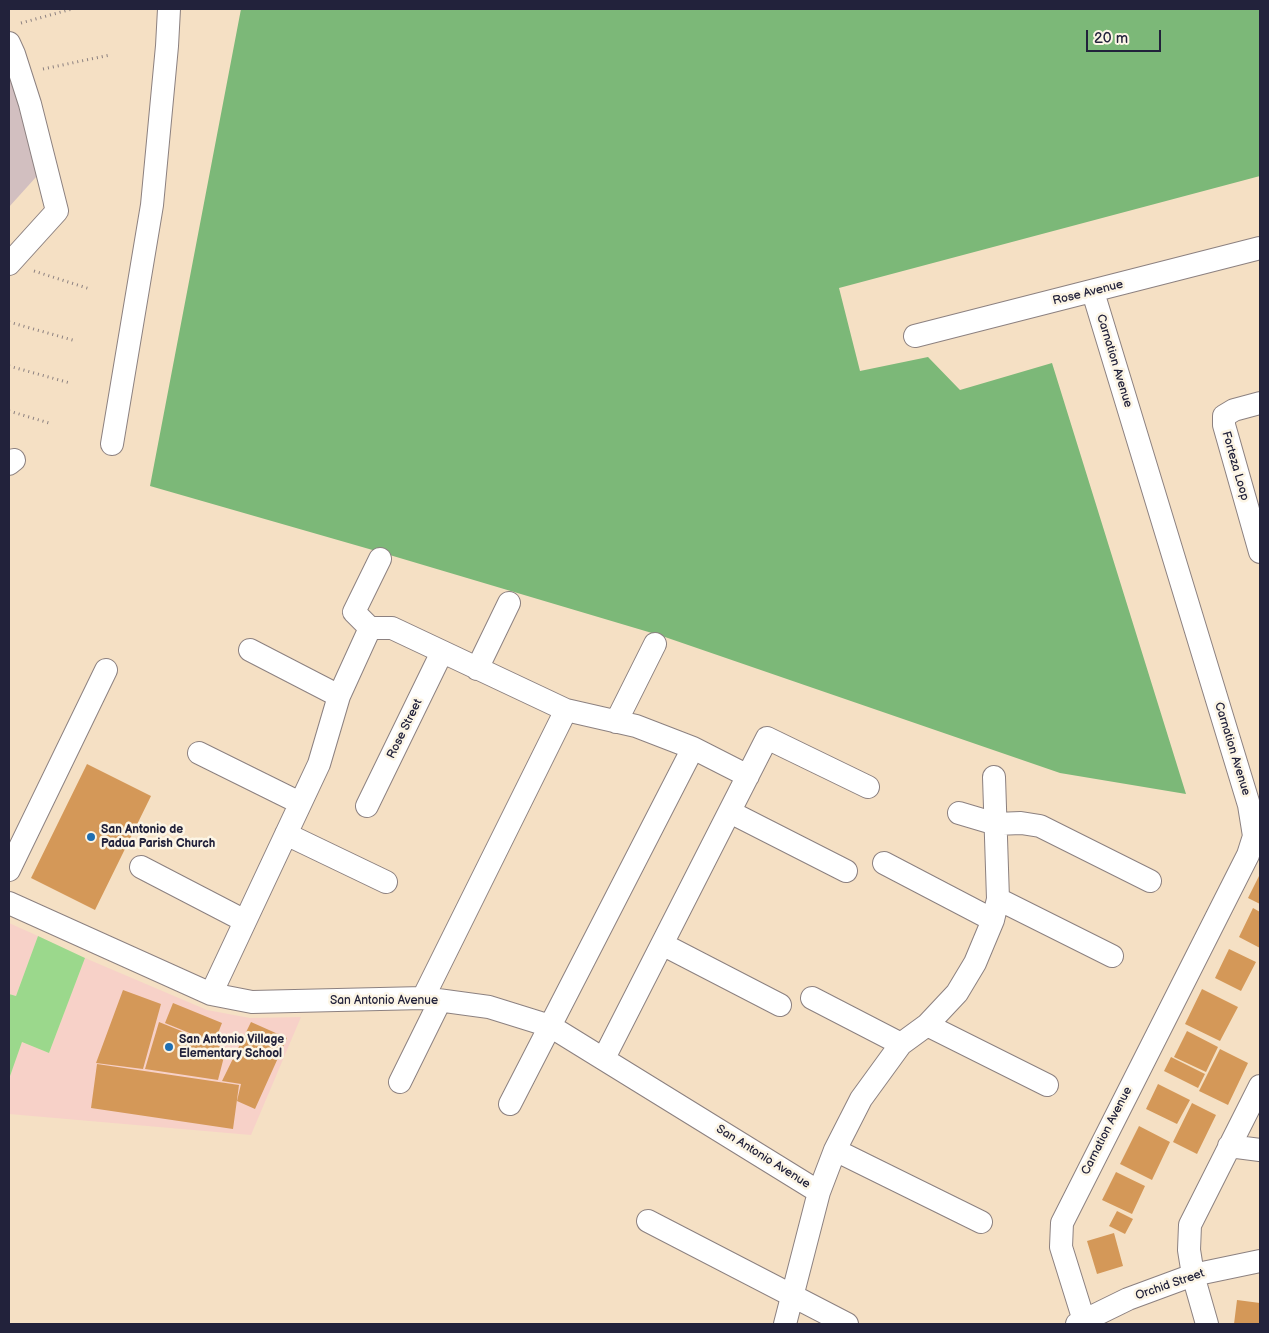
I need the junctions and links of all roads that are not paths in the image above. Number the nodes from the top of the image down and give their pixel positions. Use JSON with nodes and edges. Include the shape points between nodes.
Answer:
{"nodes":[{"id":1,"x":169,"y":9,"type":"edge"},
{"id":2,"x":13,"y":33,"type":"edge"},
{"id":3,"x":1260,"y":248,"type":"edge"},
{"id":4,"x":9,"y":264,"type":"edge"},
{"id":5,"x":1093,"y":292,"type":"junction"},
{"id":6,"x":915,"y":336,"type":"dead end"},
{"id":7,"x":1260,"y":403,"type":"edge"},
{"id":8,"x":112,"y":444,"type":"dead end"},
{"id":9,"x":1260,"y":552,"type":"edge"},
{"id":10,"x":380,"y":558,"type":"dead end"},
{"id":11,"x":509,"y":603,"type":"dead end"},
{"id":12,"x":370,"y":628,"type":"junction"},
{"id":13,"x":655,"y":644,"type":"dead end"},
{"id":14,"x":250,"y":650,"type":"dead end"},
{"id":15,"x":442,"y":652,"type":"junction"},
{"id":16,"x":477,"y":669,"type":"junction"},
{"id":17,"x":106,"y":670,"type":"dead end"},
{"id":18,"x":339,"y":696,"type":"junction"},
{"id":19,"x":566,"y":710,"type":"junction"},
{"id":20,"x":616,"y":722,"type":"junction"},
{"id":21,"x":693,"y":748,"type":"junction"},
{"id":22,"x":199,"y":753,"type":"dead end"},
{"id":23,"x":748,"y":776,"type":"junction"},
{"id":24,"x":994,"y":777,"type":"dead end"},
{"id":25,"x":868,"y":786,"type":"dead end"},
{"id":26,"x":300,"y":803,"type":"junction"},
{"id":27,"x":367,"y":806,"type":"dead end"},
{"id":28,"x":730,"y":812,"type":"junction"},
{"id":29,"x":959,"y":813,"type":"dead end"},
{"id":30,"x":996,"y":824,"type":"junction"},
{"id":31,"x":286,"y":834,"type":"junction"},
{"id":32,"x":884,"y":864,"type":"dead end"},
{"id":33,"x":141,"y":867,"type":"dead end"},
{"id":34,"x":9,"y":870,"type":"edge"},
{"id":35,"x":846,"y":871,"type":"dead end"},
{"id":36,"x":1150,"y":881,"type":"dead end"},
{"id":37,"x":386,"y":882,"type":"dead end"},
{"id":38,"x":9,"y":904,"type":"edge"},
{"id":39,"x":996,"y":910,"type":"junction"},
{"id":40,"x":245,"y":921,"type":"junction"},
{"id":41,"x":662,"y":944,"type":"junction"},
{"id":42,"x":1112,"y":956,"type":"dead end"},
{"id":43,"x":211,"y":994,"type":"junction"},
{"id":44,"x":812,"y":998,"type":"dead end"},
{"id":45,"x":431,"y":999,"type":"junction"},
{"id":46,"x":780,"y":1005,"type":"dead end"},
{"id":47,"x":927,"y":1025,"type":"junction"},
{"id":48,"x":550,"y":1026,"type":"junction"},
{"id":49,"x":902,"y":1044,"type":"junction"},
{"id":50,"x":604,"y":1058,"type":"junction"},
{"id":51,"x":400,"y":1082,"type":"dead end"},
{"id":52,"x":1047,"y":1085,"type":"dead end"},
{"id":53,"x":1260,"y":1086,"type":"edge"},
{"id":54,"x":510,"y":1104,"type":"dead end"},
{"id":55,"x":1229,"y":1146,"type":"junction"},
{"id":56,"x":835,"y":1150,"type":"junction"},
{"id":57,"x":1260,"y":1150,"type":"edge"},
{"id":58,"x":819,"y":1192,"type":"junction"},
{"id":59,"x":648,"y":1221,"type":"dead end"},
{"id":60,"x":981,"y":1222,"type":"dead end"},
{"id":61,"x":1260,"y":1261,"type":"edge"},
{"id":62,"x":1193,"y":1275,"type":"junction"},
{"id":63,"x":792,"y":1296,"type":"junction"},
{"id":64,"x":1082,"y":1323,"type":"edge"},
{"id":65,"x":785,"y":1324,"type":"edge"},
{"id":66,"x":847,"y":1324,"type":"edge"},
{"id":67,"x":1207,"y":1324,"type":"edge"}],
"edges":[{"from":1,"to":8,"type":"street","via":[[152,205]]},
{"from":2,"to":4,"type":"street","via":[[14,54],[57,211]]},
{"from":3,"to":5,"type":"street","name":"Rose Avenue"},
{"from":5,"to":6,"type":"street","name":"Rose Avenue"},
{"from":5,"to":64,"type":"street","name":"Carnation Avenue","via":[[1249,805],[1254,836],[1248,855],[1062,1223],[1061,1247]]},
{"from":7,"to":9,"type":"street","name":"Forteza Loop","via":[[1224,416],[1224,425]]},
{"from":10,"to":12,"type":"street","via":[[354,612]]},
{"from":11,"to":16,"type":"street"},
{"from":12,"to":15,"type":"street","via":[[392,628]]},
{"from":12,"to":18,"type":"street"},
{"from":13,"to":20,"type":"street"},
{"from":14,"to":18,"type":"street"},
{"from":15,"to":16,"type":"street"},
{"from":15,"to":27,"type":"street","name":"Rose Street"},
{"from":16,"to":19,"type":"street"},
{"from":17,"to":34,"type":"street"},
{"from":18,"to":26,"type":"street","via":[[319,764]]},
{"from":19,"to":20,"type":"street"},
{"from":19,"to":45,"type":"street"},
{"from":20,"to":21,"type":"street","via":[[636,726]]},
{"from":21,"to":23,"type":"street"},
{"from":21,"to":48,"type":"street"},
{"from":22,"to":26,"type":"street"},
{"from":23,"to":25,"type":"street","via":[[767,738]]},
{"from":23,"to":28,"type":"street"},
{"from":24,"to":30,"type":"street"},
{"from":26,"to":31,"type":"street"},
{"from":28,"to":35,"type":"street"},
{"from":28,"to":41,"type":"street"},
{"from":29,"to":30,"type":"street"},
{"from":30,"to":36,"type":"street","via":[[1040,826]]},
{"from":30,"to":39,"type":"street"},
{"from":31,"to":37,"type":"street"},
{"from":31,"to":40,"type":"street"},
{"from":32,"to":39,"type":"street"},
{"from":33,"to":40,"type":"street"},
{"from":38,"to":43,"type":"street","name":"San Antonio Avenue"},
{"from":39,"to":42,"type":"street"},
{"from":39,"to":47,"type":"street","via":[[975,963],[957,993]]},
{"from":40,"to":43,"type":"street"},
{"from":41,"to":46,"type":"street"},
{"from":41,"to":50,"type":"street"},
{"from":43,"to":45,"type":"street","name":"San Antonio Avenue","via":[[252,1002]]},
{"from":44,"to":49,"type":"street"},
{"from":45,"to":48,"type":"street","name":"San Antonio Avenue","via":[[489,1007]]},
{"from":45,"to":51,"type":"street"},
{"from":47,"to":49,"type":"street"},
{"from":47,"to":52,"type":"street"},
{"from":48,"to":50,"type":"street","name":"San Antonio Avenue"},
{"from":48,"to":54,"type":"street"},
{"from":49,"to":56,"type":"street","via":[[861,1099]]},
{"from":50,"to":58,"type":"street","name":"San Antonio Avenue"},
{"from":53,"to":55,"type":"street"},
{"from":55,"to":57,"type":"street"},
{"from":55,"to":62,"type":"street","via":[[1190,1225]]},
{"from":56,"to":58,"type":"street"},
{"from":56,"to":60,"type":"street"},
{"from":58,"to":63,"type":"street"},
{"from":59,"to":63,"type":"street"},
{"from":61,"to":62,"type":"street","name":"Orchid Street"},
{"from":62,"to":64,"type":"street","name":"Orchid Street","via":[[1128,1299]]},
{"from":62,"to":67,"type":"street"},
{"from":63,"to":65,"type":"street"},
{"from":63,"to":66,"type":"street"}]}
